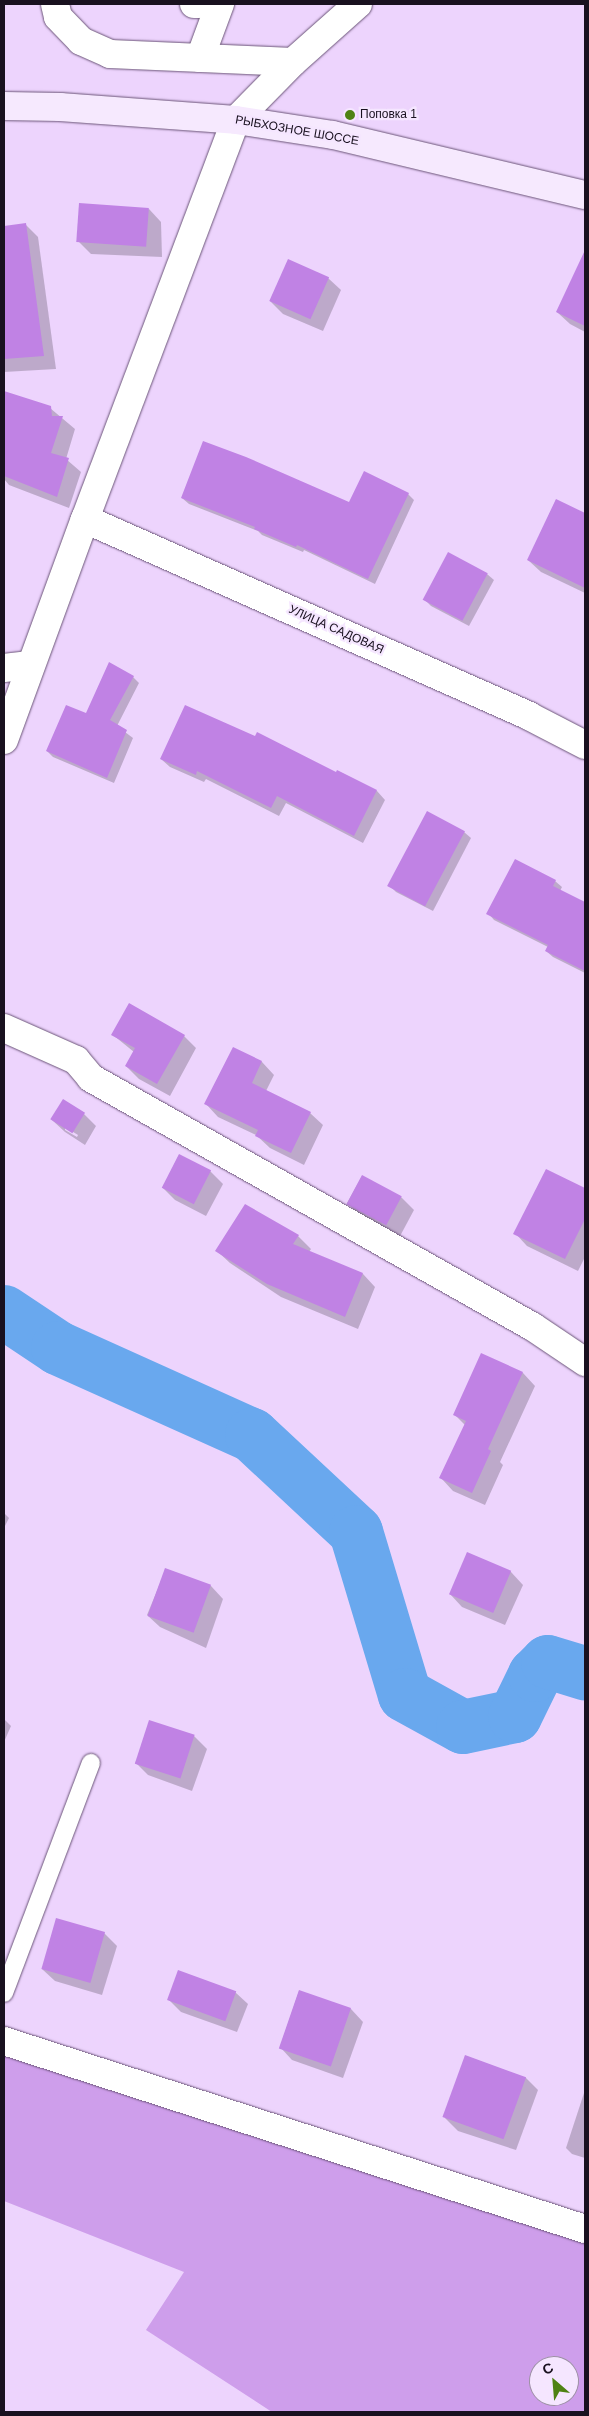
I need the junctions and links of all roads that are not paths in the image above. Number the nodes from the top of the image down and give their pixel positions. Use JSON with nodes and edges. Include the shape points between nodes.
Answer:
{"nodes":[{"id":1,"x":55,"y":4,"type":"edge"},
{"id":2,"x":194,"y":4,"type":"edge"},
{"id":3,"x":199,"y":4,"type":"edge"},
{"id":4,"x":220,"y":4,"type":"edge"},
{"id":5,"x":358,"y":4,"type":"edge"},
{"id":6,"x":200,"y":58,"type":"junction"},
{"id":7,"x":292,"y":62,"type":"junction"},
{"id":8,"x":4,"y":106,"type":"edge"},
{"id":9,"x":236,"y":120,"type":"junction"},
{"id":10,"x":585,"y":195,"type":"edge"},
{"id":11,"x":85,"y":518,"type":"junction"},
{"id":12,"x":30,"y":665,"type":"junction"},
{"id":13,"x":4,"y":668,"type":"edge"},
{"id":14,"x":4,"y":740,"type":"edge"},
{"id":15,"x":585,"y":745,"type":"edge"},
{"id":16,"x":4,"y":1028,"type":"edge"},
{"id":17,"x":585,"y":1362,"type":"edge"},
{"id":18,"x":91,"y":1763,"type":"dead end"},
{"id":19,"x":4,"y":1993,"type":"edge"},
{"id":20,"x":4,"y":2041,"type":"edge"},
{"id":21,"x":585,"y":2229,"type":"edge"}],
"edges":[{"from":1,"to":6,"type":"street","via":[[58,17],[81,41],[110,54]]},
{"from":2,"to":3,"type":"street"},
{"from":4,"to":6,"type":"street"},
{"from":5,"to":7,"type":"street"},
{"from":6,"to":7,"type":"street"},
{"from":7,"to":9,"type":"street"},
{"from":8,"to":9,"type":"street","name":"РЫБХОЗНОЕ ШОССЕ"},
{"from":9,"to":10,"type":"street","name":"РЫБХОЗНОЕ ШОССЕ","via":[[333,135]]},
{"from":9,"to":11,"type":"street"},
{"from":11,"to":12,"type":"street"},
{"from":11,"to":15,"type":"street","name":"УЛИЦА САДОВАЯ","via":[[530,716]]},
{"from":12,"to":13,"type":"street"},
{"from":12,"to":14,"type":"street"},
{"from":16,"to":17,"type":"street","via":[[76,1060],[91,1078],[532,1327]]},
{"from":18,"to":19,"type":"lane"},
{"from":20,"to":21,"type":"street"}]}
